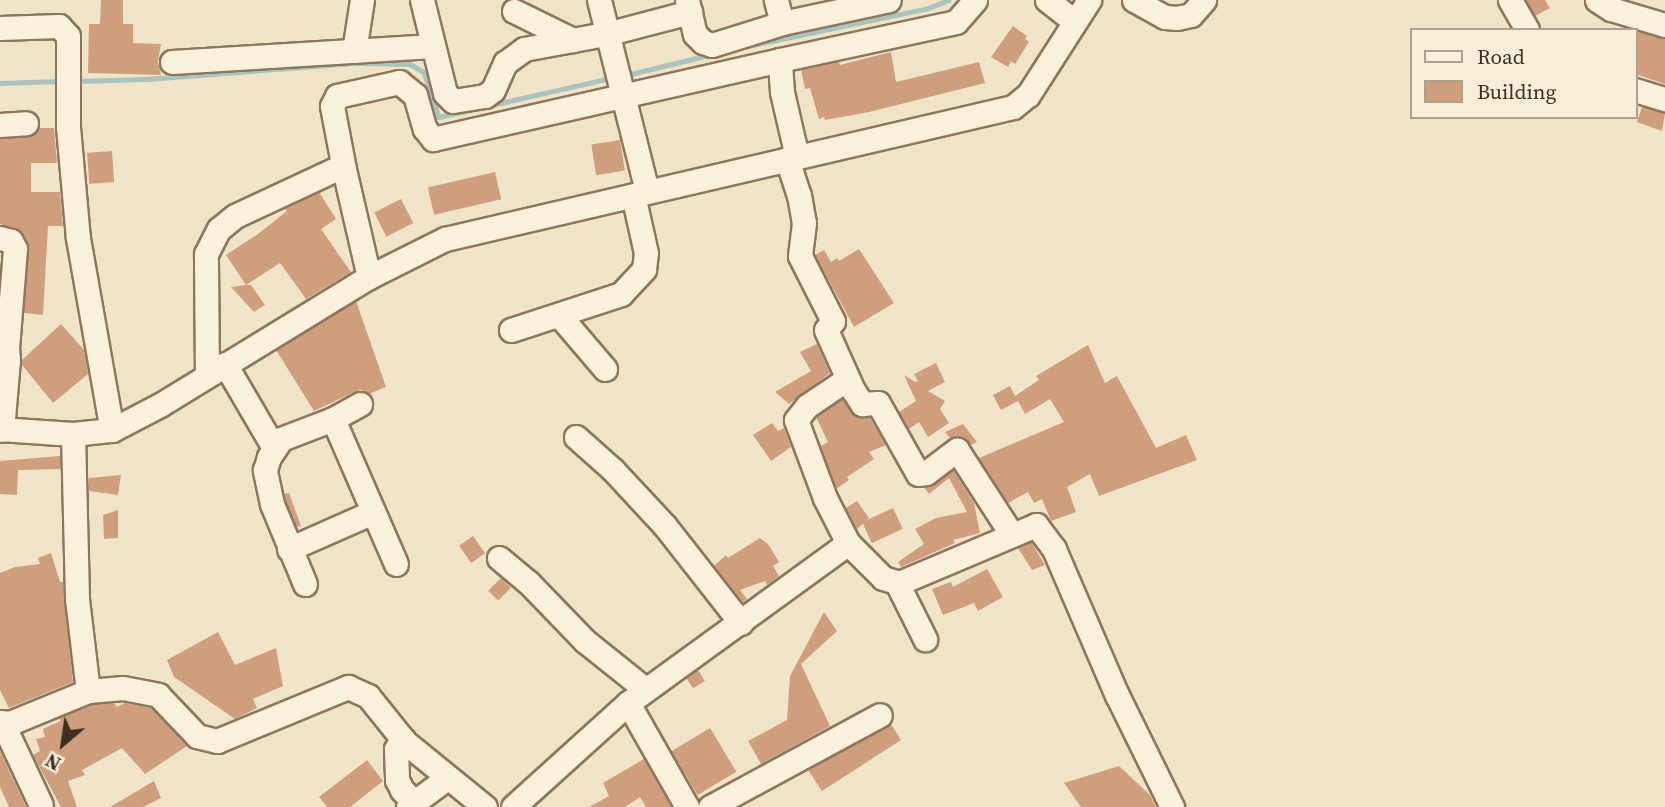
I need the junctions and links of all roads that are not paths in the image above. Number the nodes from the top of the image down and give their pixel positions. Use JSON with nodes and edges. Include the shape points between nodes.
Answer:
{"nodes":[{"id":1,"x":362,"y":0,"type":"edge"},
{"id":2,"x":422,"y":0,"type":"edge"},
{"id":3,"x":599,"y":0,"type":"edge"},
{"id":4,"x":776,"y":0,"type":"edge"},
{"id":5,"x":889,"y":0,"type":"edge"},
{"id":6,"x":975,"y":0,"type":"edge"},
{"id":7,"x":1047,"y":0,"type":"edge"},
{"id":8,"x":1089,"y":0,"type":"edge"},
{"id":9,"x":1134,"y":0,"type":"edge"},
{"id":10,"x":1204,"y":0,"type":"edge"},
{"id":11,"x":1510,"y":0,"type":"edge"},
{"id":12,"x":1597,"y":0,"type":"edge"},
{"id":13,"x":513,"y":6,"type":"edge"},
{"id":14,"x":688,"y":6,"type":"edge"},
{"id":15,"x":1074,"y":21,"type":"junction"},
{"id":16,"x":782,"y":23,"type":"junction"},
{"id":17,"x":1665,"y":25,"type":"edge"},
{"id":18,"x":0,"y":28,"type":"edge"},
{"id":19,"x":1526,"y":28,"type":"edge"},
{"id":20,"x":610,"y":33,"type":"junction"},
{"id":21,"x":572,"y":40,"type":"junction"},
{"id":22,"x":433,"y":46,"type":"junction"},
{"id":23,"x":524,"y":49,"type":"junction"},
{"id":24,"x":354,"y":51,"type":"junction"},
{"id":25,"x":780,"y":60,"type":"junction"},
{"id":26,"x":172,"y":62,"type":"dead end"},
{"id":27,"x":622,"y":84,"type":"junction"},
{"id":28,"x":1637,"y":91,"type":"edge"},
{"id":29,"x":1665,"y":99,"type":"edge"},
{"id":30,"x":434,"y":104,"type":"junction"},
{"id":31,"x":26,"y":123,"type":"dead end"},
{"id":32,"x":0,"y":125,"type":"edge"},
{"id":33,"x":792,"y":158,"type":"junction"},
{"id":34,"x":344,"y":169,"type":"junction"},
{"id":35,"x":640,"y":193,"type":"junction"},
{"id":36,"x":0,"y":238,"type":"edge"},
{"id":37,"x":369,"y":276,"type":"junction"},
{"id":38,"x":602,"y":301,"type":"junction"},
{"id":39,"x":559,"y":315,"type":"junction"},
{"id":40,"x":511,"y":330,"type":"dead end"},
{"id":41,"x":581,"y":341,"type":"junction"},
{"id":42,"x":3,"y":348,"type":"edge"},
{"id":43,"x":216,"y":369,"type":"junction"},
{"id":44,"x":605,"y":369,"type":"dead end"},
{"id":45,"x":847,"y":379,"type":"junction"},
{"id":46,"x":360,"y":404,"type":"dead end"},
{"id":47,"x":333,"y":419,"type":"junction"},
{"id":48,"x":1,"y":430,"type":"edge"},
{"id":49,"x":113,"y":430,"type":"junction"},
{"id":50,"x":73,"y":433,"type":"junction"},
{"id":51,"x":576,"y":437,"type":"dead end"},
{"id":52,"x":273,"y":446,"type":"junction"},
{"id":53,"x":373,"y":512,"type":"junction"},
{"id":54,"x":1012,"y":535,"type":"junction"},
{"id":55,"x":848,"y":544,"type":"junction"},
{"id":56,"x":289,"y":549,"type":"junction"},
{"id":57,"x":499,"y":558,"type":"dead end"},
{"id":58,"x":396,"y":564,"type":"dead end"},
{"id":59,"x":897,"y":583,"type":"junction"},
{"id":60,"x":305,"y":584,"type":"dead end"},
{"id":61,"x":741,"y":623,"type":"junction"},
{"id":62,"x":925,"y":639,"type":"dead end"},
{"id":63,"x":88,"y":691,"type":"junction"},
{"id":64,"x":637,"y":696,"type":"junction"},
{"id":65,"x":880,"y":715,"type":"dead end"},
{"id":66,"x":2,"y":723,"type":"edge"},
{"id":67,"x":403,"y":738,"type":"junction"},
{"id":68,"x":447,"y":778,"type":"junction"},
{"id":69,"x":41,"y":804,"type":"dead end"},
{"id":70,"x":411,"y":805,"type":"edge"},
{"id":71,"x":485,"y":807,"type":"edge"},
{"id":72,"x":513,"y":807,"type":"edge"},
{"id":73,"x":687,"y":807,"type":"edge"},
{"id":74,"x":710,"y":807,"type":"edge"},
{"id":75,"x":1172,"y":807,"type":"edge"}],
"edges":[{"from":1,"to":24,"type":"street"},
{"from":2,"to":22,"type":"street"},
{"from":3,"to":20,"type":"street"},
{"from":4,"to":16,"type":"street"},
{"from":5,"to":16,"type":"street"},
{"from":6,"to":25,"type":"street","via":[[957,22]]},
{"from":7,"to":15,"type":"street"},
{"from":8,"to":15,"type":"street"},
{"from":9,"to":10,"type":"street","via":[[1165,17],[1177,18],[1191,15]]},
{"from":11,"to":19,"type":"street"},
{"from":12,"to":17,"type":"street","via":[[1611,9]]},
{"from":13,"to":21,"type":"street"},
{"from":13,"to":23,"type":"street"},
{"from":14,"to":16,"type":"street","via":[[695,34],[712,45]]},
{"from":14,"to":20,"type":"street"},
{"from":15,"to":33,"type":"street","via":[[1028,95],[1013,107]]},
{"from":18,"to":49,"type":"street","via":[[63,28],[68,37],[68,127],[78,238]]},
{"from":20,"to":21,"type":"street"},
{"from":20,"to":27,"type":"street"},
{"from":21,"to":23,"type":"street"},
{"from":22,"to":24,"type":"street"},
{"from":22,"to":30,"type":"street"},
{"from":23,"to":30,"type":"street","via":[[505,63],[493,90],[485,96]]},
{"from":24,"to":26,"type":"street"},
{"from":25,"to":27,"type":"street"},
{"from":25,"to":33,"type":"street"},
{"from":27,"to":30,"type":"street","via":[[433,139],[428,135]]},
{"from":27,"to":35,"type":"street"},
{"from":28,"to":29,"type":"street"},
{"from":30,"to":34,"type":"street","via":[[399,82],[337,96],[332,106]]},
{"from":31,"to":32,"type":"street"},
{"from":33,"to":35,"type":"street"},
{"from":33,"to":45,"type":"street","via":[[804,223],[800,256],[832,321],[826,330]]},
{"from":34,"to":37,"type":"street"},
{"from":34,"to":43,"type":"street","via":[[337,167],[235,216],[212,240],[206,254]]},
{"from":35,"to":37,"type":"street","via":[[445,239]]},
{"from":35,"to":38,"type":"street","via":[[646,262],[621,294]]},
{"from":36,"to":42,"type":"street","via":[[11,241],[15,250]]},
{"from":37,"to":43,"type":"street"},
{"from":38,"to":39,"type":"street"},
{"from":38,"to":41,"type":"street"},
{"from":39,"to":40,"type":"street"},
{"from":39,"to":41,"type":"street"},
{"from":41,"to":44,"type":"street"},
{"from":42,"to":48,"type":"street"},
{"from":43,"to":49,"type":"street"},
{"from":43,"to":52,"type":"street"},
{"from":45,"to":54,"type":"street","via":[[862,404],[878,403],[918,474],[957,450]]},
{"from":45,"to":55,"type":"street","via":[[807,406],[796,420]]},
{"from":46,"to":47,"type":"street"},
{"from":47,"to":52,"type":"street"},
{"from":47,"to":53,"type":"street"},
{"from":48,"to":50,"type":"street"},
{"from":49,"to":50,"type":"street"},
{"from":50,"to":63,"type":"street","via":[[77,599]]},
{"from":51,"to":61,"type":"street","via":[[664,526]]},
{"from":52,"to":56,"type":"street","via":[[265,470]]},
{"from":53,"to":56,"type":"street"},
{"from":53,"to":58,"type":"street"},
{"from":54,"to":59,"type":"street"},
{"from":54,"to":75,"type":"street","via":[[1036,525],[1048,540]]},
{"from":55,"to":59,"type":"street","via":[[883,578]]},
{"from":55,"to":61,"type":"street"},
{"from":56,"to":60,"type":"street"},
{"from":57,"to":64,"type":"street","via":[[528,582]]},
{"from":59,"to":62,"type":"street"},
{"from":61,"to":64,"type":"street"},
{"from":63,"to":66,"type":"street"},
{"from":63,"to":67,"type":"street","via":[[123,688],[158,695],[197,736],[211,741],[348,687],[368,696]]},
{"from":64,"to":72,"type":"street"},
{"from":64,"to":73,"type":"street"},
{"from":65,"to":74,"type":"street"},
{"from":66,"to":69,"type":"street"},
{"from":67,"to":68,"type":"street"},
{"from":67,"to":70,"type":"street","via":[[396,749],[397,780]]},
{"from":68,"to":70,"type":"street"},
{"from":68,"to":71,"type":"street"}]}
